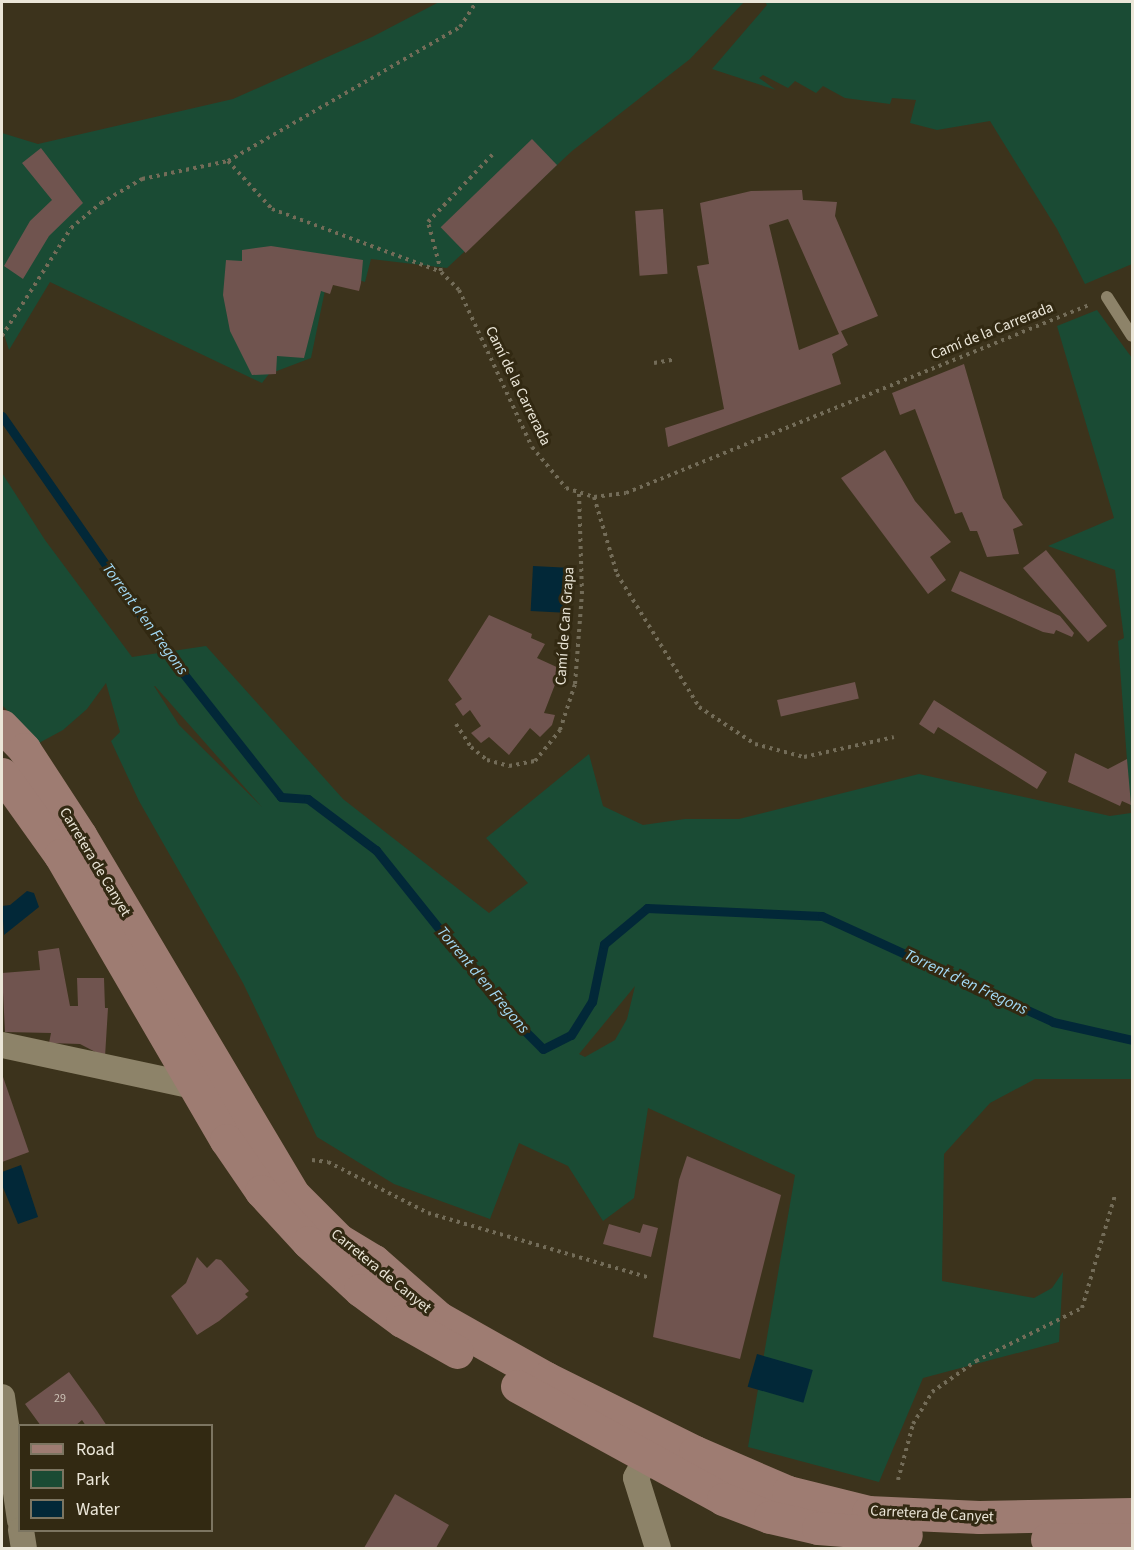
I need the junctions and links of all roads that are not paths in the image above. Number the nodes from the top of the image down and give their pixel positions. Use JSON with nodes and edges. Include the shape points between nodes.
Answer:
{"nodes":[{"id":1,"x":1107,"y":297,"type":"road end"},
{"id":2,"x":1132,"y":336,"type":"edge"},
{"id":3,"x":2,"y":726,"type":"edge"},
{"id":4,"x":2,"y":774,"type":"edge"},
{"id":5,"x":2,"y":1045,"type":"edge"},
{"id":6,"x":194,"y":1086,"type":"junction"},
{"id":7,"x":294,"y":1195,"type":"junction"},
{"id":8,"x":546,"y":1378,"type":"junction"},
{"id":9,"x":2,"y":1397,"type":"edge"},
{"id":10,"x":646,"y":1459,"type":"junction"},
{"id":11,"x":18,"y":1507,"type":"edge"},
{"id":12,"x":881,"y":1513,"type":"junction"},
{"id":13,"x":1132,"y":1514,"type":"edge"},
{"id":14,"x":21,"y":1532,"type":"edge"},
{"id":15,"x":1132,"y":1540,"type":"edge"},
{"id":16,"x":24,"y":1548,"type":"edge"},
{"id":17,"x":658,"y":1548,"type":"edge"}],
"edges":[{"from":1,"to":2,"type":"lane"},
{"from":3,"to":7,"type":"street","name":"Carretera de Canyet","via":[[24,749],[58,800],[169,990],[275,1157]]},
{"from":4,"to":6,"type":"street","name":"Carretera de Canyet","via":[[60,855]]},
{"from":5,"to":6,"type":"street"},
{"from":6,"to":7,"type":"street","via":[[211,1088],[271,1181]]},
{"from":6,"to":10,"type":"street","name":"Carretera de Canyet","via":[[261,1191],[360,1290],[402,1321]]},
{"from":7,"to":8,"type":"street","name":"Carretera de Canyet","via":[[339,1240],[374,1261],[439,1318]]},
{"from":8,"to":10,"type":"street","via":[[555,1392],[631,1434],[642,1444]]},
{"from":8,"to":12,"type":"street","name":"Carretera de Canyet","via":[[746,1476],[788,1492]]},
{"from":9,"to":11,"type":"street"},
{"from":10,"to":12,"type":"street","via":[[659,1454],[672,1458],[728,1486],[774,1502],[840,1516]]},
{"from":10,"to":15,"type":"street","name":"Carretera de Canyet","via":[[723,1499],[770,1517],[818,1528],[860,1534]]},
{"from":10,"to":17,"type":"street","via":[[636,1478]]},
{"from":12,"to":13,"type":"street","name":"Carretera de Canyet","via":[[980,1517]]},
{"from":14,"to":16,"type":"street"}]}
